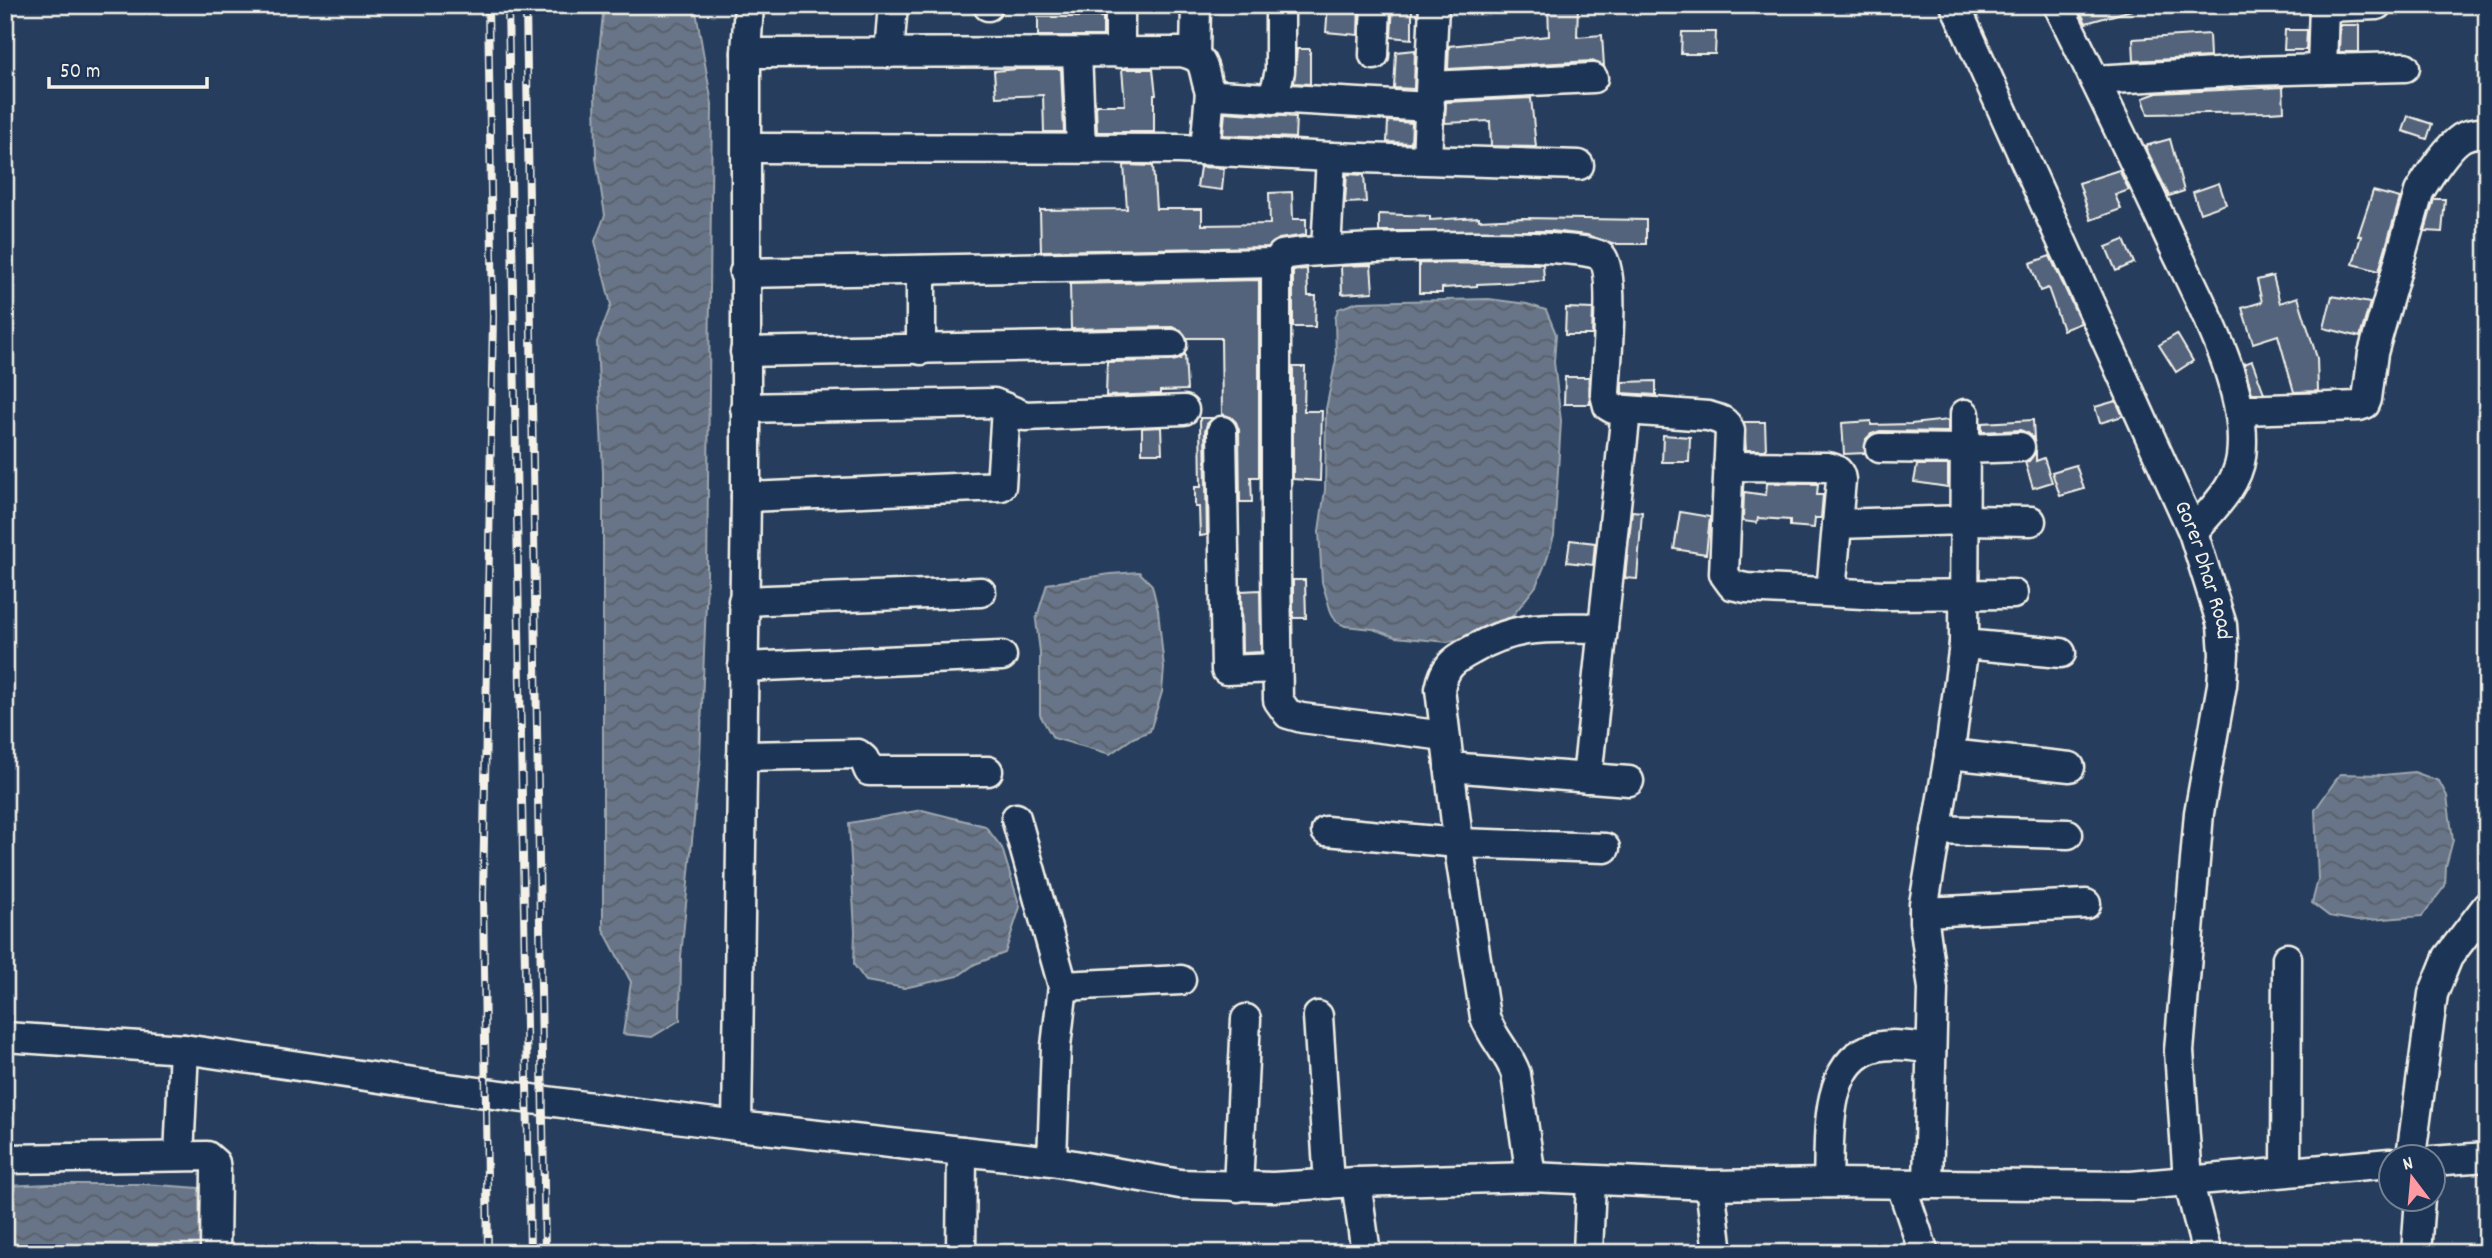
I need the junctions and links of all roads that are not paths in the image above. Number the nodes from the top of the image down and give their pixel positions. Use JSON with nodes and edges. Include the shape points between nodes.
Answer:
{"nodes":[{"id":1,"x":749,"y":5,"type":"edge"},
{"id":2,"x":893,"y":5,"type":"edge"},
{"id":3,"x":1120,"y":5,"type":"edge"},
{"id":4,"x":1196,"y":5,"type":"edge"},
{"id":5,"x":1280,"y":5,"type":"edge"},
{"id":6,"x":1376,"y":5,"type":"edge"},
{"id":7,"x":1434,"y":5,"type":"edge"},
{"id":8,"x":1955,"y":5,"type":"edge"},
{"id":9,"x":2058,"y":5,"type":"edge"},
{"id":10,"x":2377,"y":5,"type":"edge"},
{"id":11,"x":2324,"y":6,"type":"edge"},
{"id":12,"x":746,"y":52,"type":"junction"},
{"id":13,"x":889,"y":53,"type":"junction"},
{"id":14,"x":1077,"y":53,"type":"junction"},
{"id":15,"x":1120,"y":53,"type":"junction"},
{"id":16,"x":1195,"y":55,"type":"junction"},
{"id":17,"x":1374,"y":55,"type":"dead end"},
{"id":18,"x":2405,"y":67,"type":"dead end"},
{"id":19,"x":2322,"y":69,"type":"junction"},
{"id":20,"x":1593,"y":78,"type":"dead end"},
{"id":21,"x":2095,"y":80,"type":"junction"},
{"id":22,"x":1210,"y":92,"type":"junction"},
{"id":23,"x":1430,"y":96,"type":"junction"},
{"id":24,"x":1273,"y":99,"type":"junction"},
{"id":25,"x":2487,"y":132,"type":"edge"},
{"id":26,"x":747,"y":148,"type":"junction"},
{"id":27,"x":1081,"y":148,"type":"junction"},
{"id":28,"x":1205,"y":150,"type":"junction"},
{"id":29,"x":1331,"y":157,"type":"junction"},
{"id":30,"x":1427,"y":159,"type":"junction"},
{"id":31,"x":1579,"y":165,"type":"dead end"},
{"id":32,"x":1326,"y":250,"type":"junction"},
{"id":33,"x":1276,"y":263,"type":"junction"},
{"id":34,"x":920,"y":270,"type":"junction"},
{"id":35,"x":744,"y":273,"type":"junction"},
{"id":36,"x":1172,"y":344,"type":"dead end"},
{"id":37,"x":921,"y":350,"type":"junction"},
{"id":38,"x":745,"y":352,"type":"junction"},
{"id":39,"x":745,"y":408,"type":"junction"},
{"id":40,"x":1006,"y":408,"type":"junction"},
{"id":41,"x":1184,"y":410,"type":"dead end"},
{"id":42,"x":2240,"y":410,"type":"junction"},
{"id":43,"x":1626,"y":411,"type":"junction"},
{"id":44,"x":1965,"y":414,"type":"dead end"},
{"id":45,"x":1222,"y":431,"type":"dead end"},
{"id":46,"x":2020,"y":447,"type":"dead end"},
{"id":47,"x":1880,"y":448,"type":"dead end"},
{"id":48,"x":1964,"y":449,"type":"junction"},
{"id":49,"x":1728,"y":467,"type":"junction"},
{"id":50,"x":746,"y":497,"type":"junction"},
{"id":51,"x":1964,"y":520,"type":"junction"},
{"id":52,"x":2031,"y":522,"type":"dead end"},
{"id":53,"x":1837,"y":524,"type":"junction"},
{"id":54,"x":2193,"y":532,"type":"junction"},
{"id":55,"x":981,"y":592,"type":"dead end"},
{"id":56,"x":1830,"y":592,"type":"junction"},
{"id":57,"x":1964,"y":593,"type":"junction"},
{"id":58,"x":2013,"y":594,"type":"dead end"},
{"id":59,"x":743,"y":601,"type":"junction"},
{"id":60,"x":1603,"y":628,"type":"junction"},
{"id":61,"x":1964,"y":644,"type":"junction"},
{"id":62,"x":2062,"y":653,"type":"dead end"},
{"id":63,"x":1002,"y":656,"type":"dead end"},
{"id":64,"x":743,"y":667,"type":"junction"},
{"id":65,"x":1276,"y":668,"type":"junction"},
{"id":66,"x":1445,"y":736,"type":"junction"},
{"id":67,"x":1949,"y":754,"type":"junction"},
{"id":68,"x":742,"y":756,"type":"junction"},
{"id":69,"x":1449,"y":767,"type":"junction"},
{"id":70,"x":2070,"y":767,"type":"dead end"},
{"id":71,"x":988,"y":771,"type":"dead end"},
{"id":72,"x":1587,"y":778,"type":"junction"},
{"id":73,"x":1629,"y":781,"type":"dead end"},
{"id":74,"x":1016,"y":818,"type":"dead end"},
{"id":75,"x":1936,"y":830,"type":"junction"},
{"id":76,"x":1326,"y":831,"type":"dead end"},
{"id":77,"x":2068,"y":834,"type":"dead end"},
{"id":78,"x":1458,"y":843,"type":"junction"},
{"id":79,"x":1605,"y":848,"type":"dead end"},
{"id":80,"x":2086,"y":904,"type":"dead end"},
{"id":81,"x":2487,"y":906,"type":"edge"},
{"id":82,"x":1924,"y":912,"type":"junction"},
{"id":83,"x":2287,"y":958,"type":"dead end"},
{"id":84,"x":1181,"y":980,"type":"dead end"},
{"id":85,"x":1063,"y":986,"type":"junction"},
{"id":86,"x":1318,"y":1016,"type":"dead end"},
{"id":87,"x":1245,"y":1019,"type":"dead end"},
{"id":88,"x":5,"y":1037,"type":"edge"},
{"id":89,"x":1931,"y":1048,"type":"junction"},
{"id":90,"x":184,"y":1049,"type":"junction"},
{"id":91,"x":737,"y":1126,"type":"junction"},
{"id":92,"x":2413,"y":1142,"type":"edge"},
{"id":93,"x":962,"y":1151,"type":"junction"},
{"id":94,"x":179,"y":1156,"type":"junction"},
{"id":95,"x":2487,"y":1157,"type":"edge"},
{"id":96,"x":5,"y":1159,"type":"edge"},
{"id":97,"x":2446,"y":1160,"type":"edge"},
{"id":98,"x":1052,"y":1161,"type":"junction"},
{"id":99,"x":2376,"y":1164,"type":"edge"},
{"id":100,"x":2286,"y":1171,"type":"junction"},
{"id":101,"x":1531,"y":1177,"type":"junction"},
{"id":102,"x":2188,"y":1180,"type":"junction"},
{"id":103,"x":1591,"y":1181,"type":"junction"},
{"id":104,"x":1343,"y":1183,"type":"junction"},
{"id":105,"x":1828,"y":1183,"type":"junction"},
{"id":106,"x":1710,"y":1185,"type":"junction"},
{"id":107,"x":1915,"y":1185,"type":"junction"},
{"id":108,"x":1238,"y":1187,"type":"junction"},
{"id":109,"x":2419,"y":1212,"type":"edge"},
{"id":110,"x":215,"y":1253,"type":"edge"},
{"id":111,"x":961,"y":1253,"type":"edge"},
{"id":112,"x":1366,"y":1253,"type":"edge"},
{"id":113,"x":1588,"y":1253,"type":"edge"},
{"id":114,"x":1718,"y":1253,"type":"edge"},
{"id":115,"x":1924,"y":1253,"type":"edge"},
{"id":116,"x":2207,"y":1253,"type":"edge"},
{"id":117,"x":2416,"y":1253,"type":"edge"}],
"edges":[{"from":1,"to":12,"type":"street"},
{"from":2,"to":13,"type":"street"},
{"from":3,"to":15,"type":"street"},
{"from":4,"to":16,"type":"street"},
{"from":5,"to":24,"type":"street","via":[[1280,71]]},
{"from":6,"to":17,"type":"street"},
{"from":7,"to":23,"type":"street"},
{"from":8,"to":54,"type":"street","name":"Gorer Dhar Road"},
{"from":9,"to":21,"type":"street"},
{"from":10,"to":11,"type":"street"},
{"from":11,"to":19,"type":"street"},
{"from":12,"to":13,"type":"street"},
{"from":12,"to":26,"type":"street"},
{"from":13,"to":14,"type":"street"},
{"from":14,"to":15,"type":"street"},
{"from":14,"to":27,"type":"street"},
{"from":15,"to":16,"type":"street"},
{"from":16,"to":22,"type":"street","via":[[1205,68]]},
{"from":18,"to":19,"type":"street"},
{"from":19,"to":21,"type":"street"},
{"from":20,"to":23,"type":"street"},
{"from":21,"to":42,"type":"street","via":[[2214,334]]},
{"from":22,"to":24,"type":"street"},
{"from":22,"to":28,"type":"street"},
{"from":23,"to":24,"type":"street"},
{"from":23,"to":30,"type":"street"},
{"from":25,"to":42,"type":"street","via":[[2460,138],[2419,192],[2375,346],[2365,404]]},
{"from":26,"to":27,"type":"street"},
{"from":26,"to":35,"type":"street"},
{"from":27,"to":28,"type":"street"},
{"from":28,"to":29,"type":"street"},
{"from":29,"to":30,"type":"street"},
{"from":29,"to":32,"type":"street"},
{"from":30,"to":31,"type":"street"},
{"from":32,"to":33,"type":"street","via":[[1282,255]]},
{"from":32,"to":43,"type":"street","via":[[1548,247],[1597,252],[1607,269],[1609,290],[1606,402]]},
{"from":33,"to":34,"type":"street"},
{"from":33,"to":65,"type":"street"},
{"from":34,"to":35,"type":"street"},
{"from":34,"to":37,"type":"street"},
{"from":35,"to":38,"type":"street"},
{"from":36,"to":37,"type":"street"},
{"from":37,"to":38,"type":"street"},
{"from":38,"to":39,"type":"street"},
{"from":39,"to":40,"type":"street","via":[[994,403]]},
{"from":39,"to":50,"type":"street"},
{"from":40,"to":41,"type":"street","via":[[1025,416]]},
{"from":40,"to":50,"type":"street","via":[[1001,486]]},
{"from":42,"to":54,"type":"street","via":[[2241,456],[2232,485]]},
{"from":43,"to":49,"type":"street","via":[[1722,419],[1730,431]]},
{"from":43,"to":60,"type":"street"},
{"from":44,"to":48,"type":"street"},
{"from":45,"to":65,"type":"street","via":[[1226,670]]},
{"from":46,"to":48,"type":"street"},
{"from":47,"to":48,"type":"street"},
{"from":48,"to":51,"type":"street"},
{"from":49,"to":53,"type":"street","via":[[1835,467],[1840,476]]},
{"from":49,"to":56,"type":"street","via":[[1727,581],[1746,588]]},
{"from":50,"to":59,"type":"street"},
{"from":51,"to":52,"type":"street"},
{"from":51,"to":53,"type":"street"},
{"from":51,"to":57,"type":"street"},
{"from":53,"to":56,"type":"street"},
{"from":54,"to":102,"type":"street","name":"Gorer Dhar Road","via":[[2222,625],[2224,654],[2199,813],[2180,1038]]},
{"from":55,"to":59,"type":"street"},
{"from":56,"to":57,"type":"street"},
{"from":57,"to":58,"type":"street"},
{"from":57,"to":61,"type":"street"},
{"from":59,"to":64,"type":"street"},
{"from":60,"to":66,"type":"street","via":[[1517,630],[1455,660],[1443,675],[1440,690]]},
{"from":60,"to":72,"type":"street"},
{"from":61,"to":62,"type":"street"},
{"from":61,"to":67,"type":"street"},
{"from":63,"to":64,"type":"street"},
{"from":64,"to":68,"type":"street"},
{"from":65,"to":66,"type":"street","via":[[1278,700],[1288,714]]},
{"from":66,"to":69,"type":"street"},
{"from":67,"to":70,"type":"street"},
{"from":67,"to":75,"type":"street"},
{"from":68,"to":71,"type":"street","via":[[858,754],[869,771]]},
{"from":68,"to":91,"type":"street"},
{"from":69,"to":72,"type":"street"},
{"from":69,"to":78,"type":"street"},
{"from":72,"to":73,"type":"street"},
{"from":74,"to":85,"type":"street"},
{"from":75,"to":77,"type":"street"},
{"from":75,"to":82,"type":"street"},
{"from":76,"to":78,"type":"street"},
{"from":78,"to":79,"type":"street"},
{"from":78,"to":101,"type":"street","via":[[1485,1017],[1513,1063]]},
{"from":80,"to":82,"type":"street"},
{"from":81,"to":92,"type":"street","via":[[2448,957],[2433,994]]},
{"from":82,"to":89,"type":"street","via":[[1932,969]]},
{"from":83,"to":100,"type":"street"},
{"from":84,"to":85,"type":"street"},
{"from":85,"to":98,"type":"street"},
{"from":86,"to":104,"type":"street"},
{"from":87,"to":108,"type":"street"},
{"from":88,"to":90,"type":"street"},
{"from":89,"to":105,"type":"street","via":[[1867,1049],[1844,1069],[1833,1103]]},
{"from":89,"to":107,"type":"street"},
{"from":90,"to":91,"type":"street"},
{"from":90,"to":94,"type":"street"},
{"from":91,"to":93,"type":"street"},
{"from":93,"to":98,"type":"street"},
{"from":93,"to":111,"type":"street"},
{"from":94,"to":96,"type":"street"},
{"from":94,"to":110,"type":"street","via":[[207,1156],[215,1163]]},
{"from":95,"to":97,"type":"street"},
{"from":98,"to":108,"type":"street","via":[[1180,1184]]},
{"from":99,"to":100,"type":"street"},
{"from":100,"to":102,"type":"street"},
{"from":101,"to":103,"type":"street"},
{"from":101,"to":104,"type":"street"},
{"from":102,"to":107,"type":"street","via":[[2141,1185]]},
{"from":102,"to":116,"type":"street","name":"Gorer Dhar Road"},
{"from":103,"to":106,"type":"street"},
{"from":103,"to":113,"type":"street"},
{"from":104,"to":108,"type":"street"},
{"from":104,"to":112,"type":"street"},
{"from":105,"to":106,"type":"street"},
{"from":105,"to":107,"type":"street"},
{"from":106,"to":114,"type":"street"},
{"from":107,"to":115,"type":"street"},
{"from":109,"to":117,"type":"street"}]}
